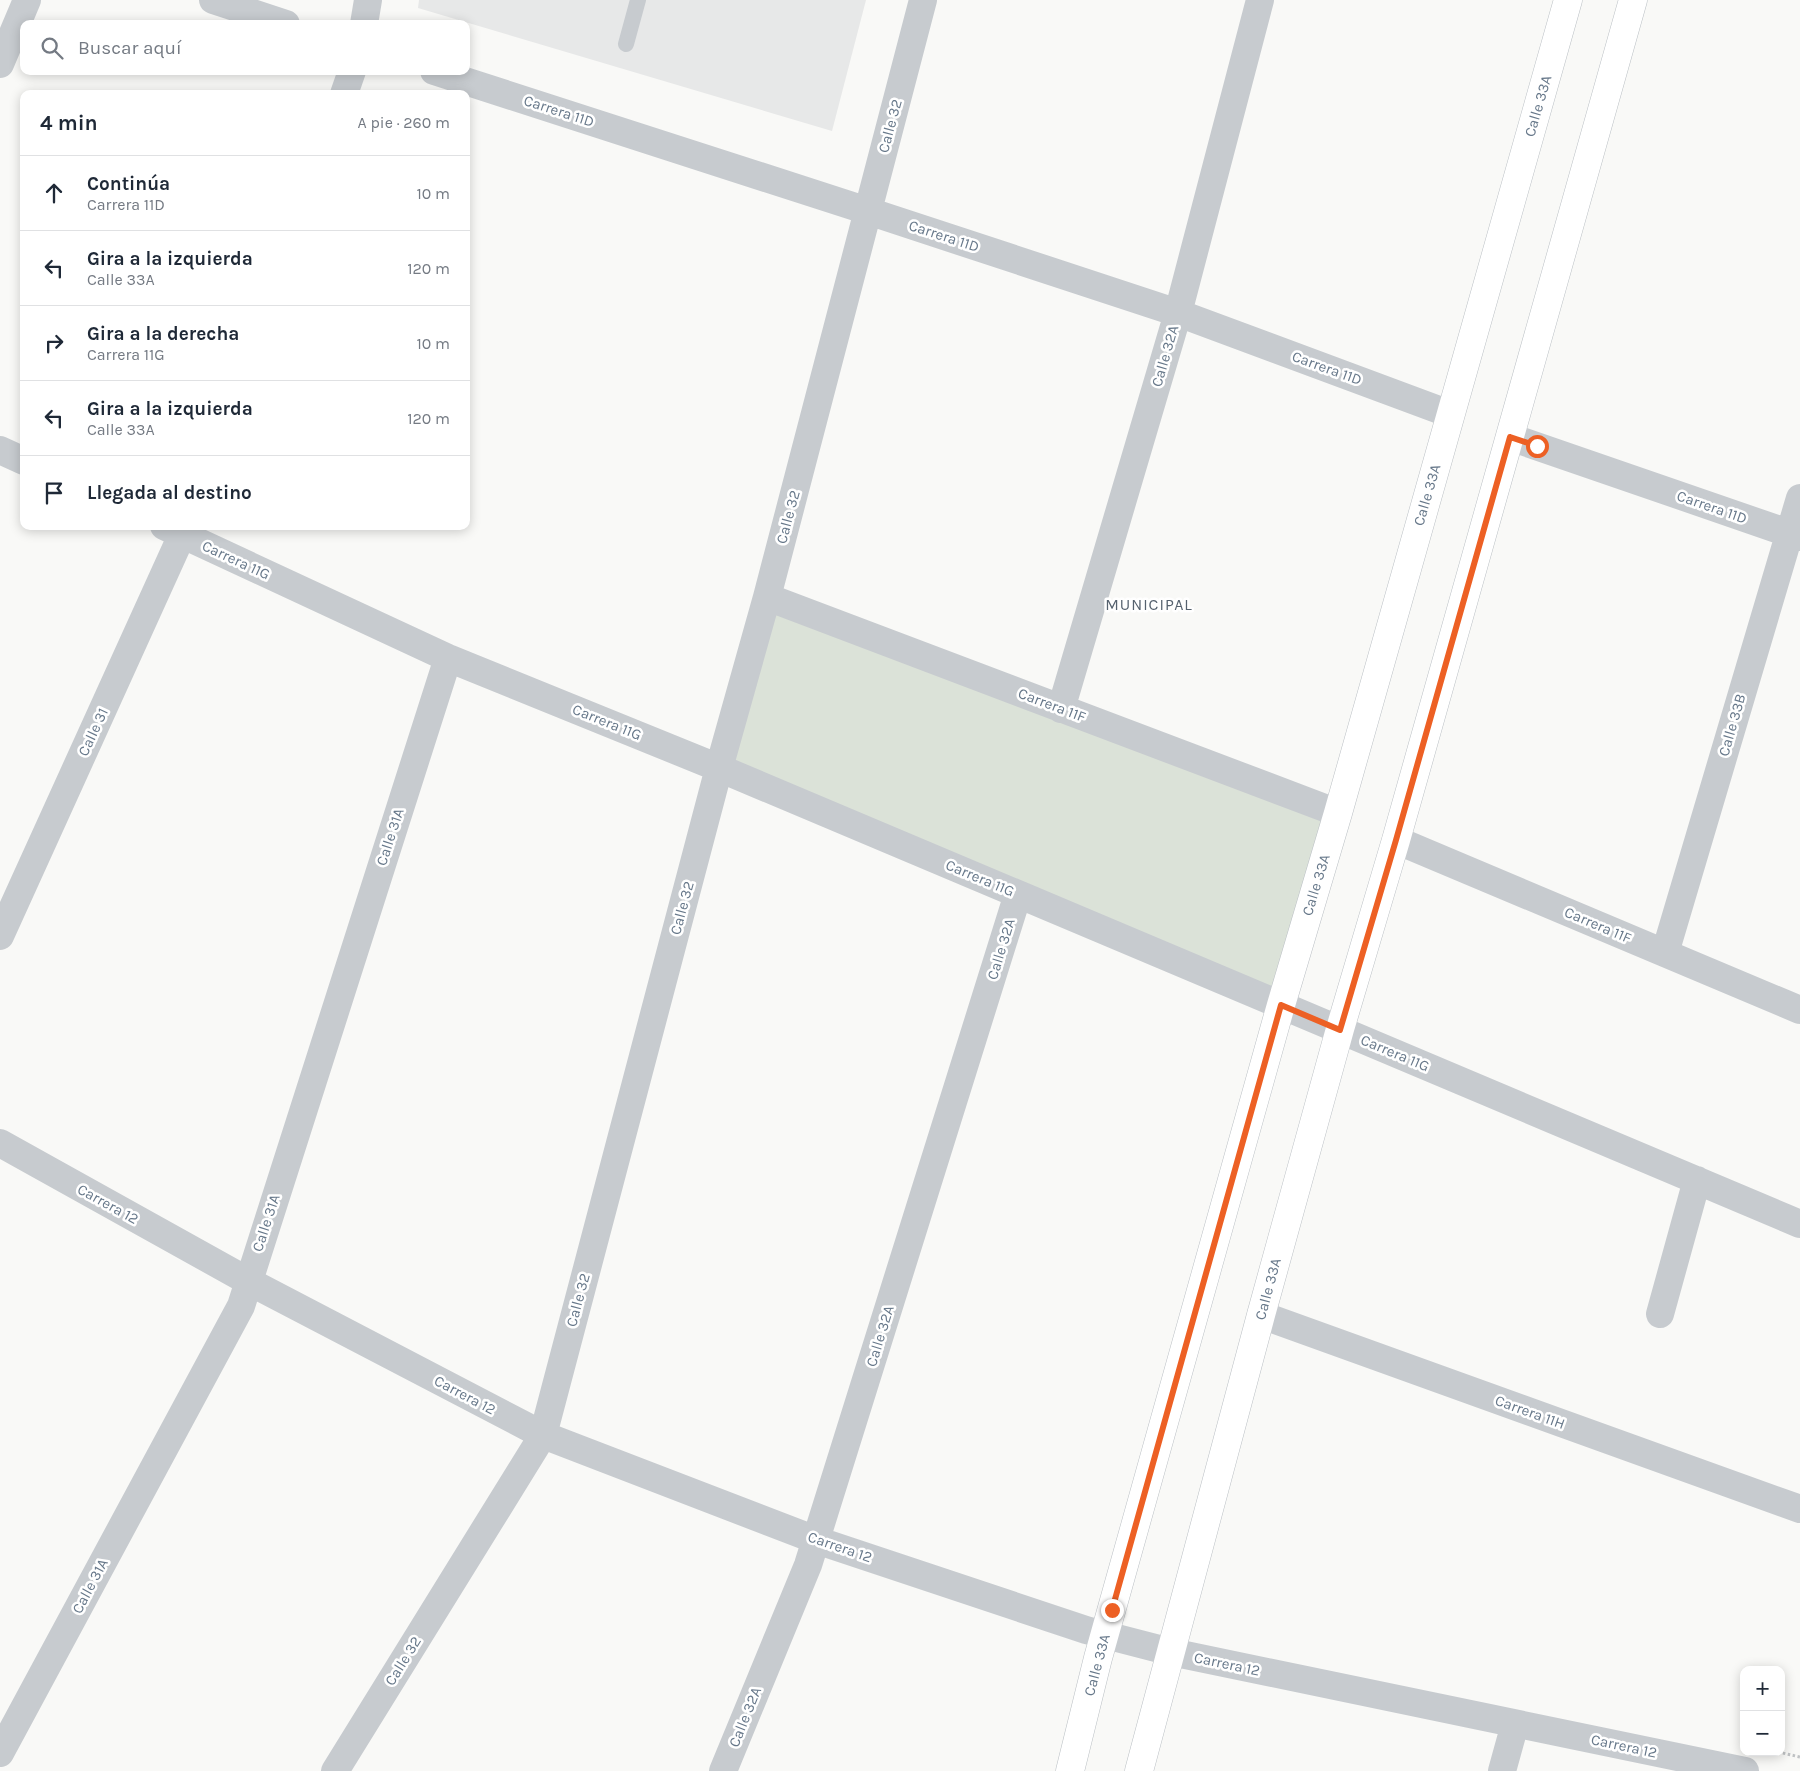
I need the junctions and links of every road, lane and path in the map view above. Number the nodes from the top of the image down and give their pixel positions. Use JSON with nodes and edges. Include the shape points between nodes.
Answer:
{"nodes":[{"id":1,"x":27,"y":0,"type":"edge"},
{"id":2,"x":213,"y":0,"type":"edge"},
{"id":3,"x":368,"y":0,"type":"edge"},
{"id":4,"x":638,"y":0,"type":"edge"},
{"id":5,"x":923,"y":0,"type":"edge"},
{"id":6,"x":1260,"y":0,"type":"edge"},
{"id":7,"x":1568,"y":0,"type":"edge"},
{"id":8,"x":1633,"y":0,"type":"edge"},
{"id":9,"x":274,"y":20,"type":"edge"},
{"id":10,"x":365,"y":20,"type":"edge"},
{"id":11,"x":626,"y":44,"type":"dead end"},
{"id":12,"x":0,"y":64,"type":"edge"},
{"id":13,"x":351,"y":75,"type":"edge"},
{"id":14,"x":446,"y":75,"type":"edge"},
{"id":15,"x":345,"y":90,"type":"edge"},
{"id":16,"x":868,"y":211,"type":"junction"},
{"id":17,"x":1178,"y":313,"type":"junction"},
{"id":18,"x":1450,"y":414,"type":"junction"},
{"id":19,"x":1510,"y":437,"type":"junction"},
{"id":20,"x":0,"y":450,"type":"edge"},
{"id":21,"x":20,"y":459,"type":"edge"},
{"id":22,"x":1800,"y":498,"type":"edge"},
{"id":23,"x":178,"y":530,"type":"edge"},
{"id":24,"x":180,"y":530,"type":"edge"},
{"id":25,"x":1794,"y":535,"type":"edge"},
{"id":26,"x":767,"y":597,"type":"junction"},
{"id":27,"x":448,"y":658,"type":"junction"},
{"id":28,"x":1061,"y":709,"type":"junction"},
{"id":29,"x":719,"y":768,"type":"junction"},
{"id":30,"x":1338,"y":813,"type":"junction"},
{"id":31,"x":1396,"y":840,"type":"junction"},
{"id":32,"x":1018,"y":894,"type":"junction"},
{"id":33,"x":0,"y":936,"type":"edge"},
{"id":34,"x":1665,"y":953,"type":"junction"},
{"id":35,"x":1281,"y":1005,"type":"junction"},
{"id":36,"x":1800,"y":1010,"type":"edge"},
{"id":37,"x":1340,"y":1030,"type":"junction"},
{"id":38,"x":0,"y":1143,"type":"edge"},
{"id":39,"x":1696,"y":1180,"type":"junction"},
{"id":40,"x":1800,"y":1224,"type":"edge"},
{"id":41,"x":248,"y":1281,"type":"junction"},
{"id":42,"x":1660,"y":1314,"type":"dead end"},
{"id":43,"x":1261,"y":1315,"type":"junction"},
{"id":44,"x":542,"y":1435,"type":"junction"},
{"id":45,"x":1800,"y":1509,"type":"edge"},
{"id":46,"x":816,"y":1540,"type":"junction"},
{"id":47,"x":1105,"y":1634,"type":"junction"},
{"id":48,"x":1171,"y":1652,"type":"junction"},
{"id":49,"x":1515,"y":1724,"type":"junction"},
{"id":50,"x":0,"y":1752,"type":"edge"},
{"id":51,"x":1785,"y":1754,"type":"edge"},
{"id":52,"x":1800,"y":1757,"type":"edge"},
{"id":53,"x":335,"y":1771,"type":"edge"},
{"id":54,"x":723,"y":1771,"type":"edge"},
{"id":55,"x":1070,"y":1771,"type":"edge"},
{"id":56,"x":1140,"y":1771,"type":"edge"},
{"id":57,"x":1502,"y":1771,"type":"edge"},
{"id":58,"x":1745,"y":1771,"type":"edge"}],
"edges":[{"from":1,"to":12,"type":"street"},
{"from":2,"to":9,"type":"street"},
{"from":3,"to":10,"type":"street"},
{"from":4,"to":11,"type":"lane"},
{"from":5,"to":16,"type":"street","name":"Calle 32"},
{"from":6,"to":17,"type":"street","name":"Calle 32A"},
{"from":7,"to":18,"type":"main road","name":"Calle 33A"},
{"from":8,"to":19,"type":"main road","name":"Calle 33A"},
{"from":13,"to":15,"type":"street"},
{"from":14,"to":16,"type":"street","name":"Carrera 11D"},
{"from":16,"to":17,"type":"street","name":"Carrera 11D"},
{"from":16,"to":26,"type":"street","name":"Calle 32"},
{"from":17,"to":18,"type":"street","name":"Carrera 11D"},
{"from":17,"to":28,"type":"street","name":"Calle 32A"},
{"from":18,"to":30,"type":"main road","name":"Calle 33A"},
{"from":19,"to":25,"type":"street","name":"Carrera 11D"},
{"from":19,"to":31,"type":"main road","name":"Calle 33A"},
{"from":20,"to":21,"type":"street"},
{"from":22,"to":25,"type":"street","name":"Calle 33B"},
{"from":23,"to":33,"type":"street","name":"Calle 31"},
{"from":24,"to":27,"type":"street","name":"Carrera 11G"},
{"from":25,"to":34,"type":"street","name":"Calle 33B"},
{"from":26,"to":28,"type":"street","name":"Carrera 11F"},
{"from":26,"to":29,"type":"street","name":"Calle 32"},
{"from":27,"to":29,"type":"street","name":"Carrera 11G"},
{"from":27,"to":41,"type":"street","name":"Calle 31A"},
{"from":28,"to":30,"type":"street","name":"Carrera 11F"},
{"from":29,"to":32,"type":"street","name":"Carrera 11G"},
{"from":29,"to":44,"type":"street","name":"Calle 32"},
{"from":30,"to":35,"type":"main road","name":"Calle 33A"},
{"from":31,"to":34,"type":"street","name":"Carrera 11F"},
{"from":31,"to":37,"type":"main road","name":"Calle 33A"},
{"from":32,"to":35,"type":"street","name":"Carrera 11G"},
{"from":32,"to":46,"type":"street","name":"Calle 32A"},
{"from":34,"to":36,"type":"street","name":"Carrera 11F"},
{"from":35,"to":37,"type":"street","name":"Carrera 11G"},
{"from":35,"to":47,"type":"main road","name":"Calle 33A"},
{"from":37,"to":39,"type":"street","name":"Carrera 11G"},
{"from":37,"to":43,"type":"main road","name":"Calle 33A"},
{"from":38,"to":41,"type":"street","name":"Carrera 12"},
{"from":39,"to":40,"type":"street","name":"Carrera 11G"},
{"from":39,"to":42,"type":"street"},
{"from":41,"to":44,"type":"street","name":"Carrera 12"},
{"from":41,"to":50,"type":"street","name":"Calle 31A","via":[[241,1306]]},
{"from":43,"to":45,"type":"street","name":"Carrera 11H"},
{"from":43,"to":48,"type":"main road","name":"Calle 33A"},
{"from":44,"to":46,"type":"street","name":"Carrera 12"},
{"from":44,"to":53,"type":"street","name":"Calle 32"},
{"from":46,"to":47,"type":"street","name":"Carrera 12"},
{"from":46,"to":54,"type":"street","name":"Calle 32A"},
{"from":47,"to":48,"type":"street","name":"Carrera 12"},
{"from":47,"to":55,"type":"main road","name":"Calle 33A"},
{"from":48,"to":49,"type":"street","name":"Carrera 12"},
{"from":48,"to":56,"type":"main road","name":"Calle 33A"},
{"from":49,"to":57,"type":"street"},
{"from":49,"to":58,"type":"street","name":"Carrera 12"},
{"from":51,"to":52,"type":"path"}]}
